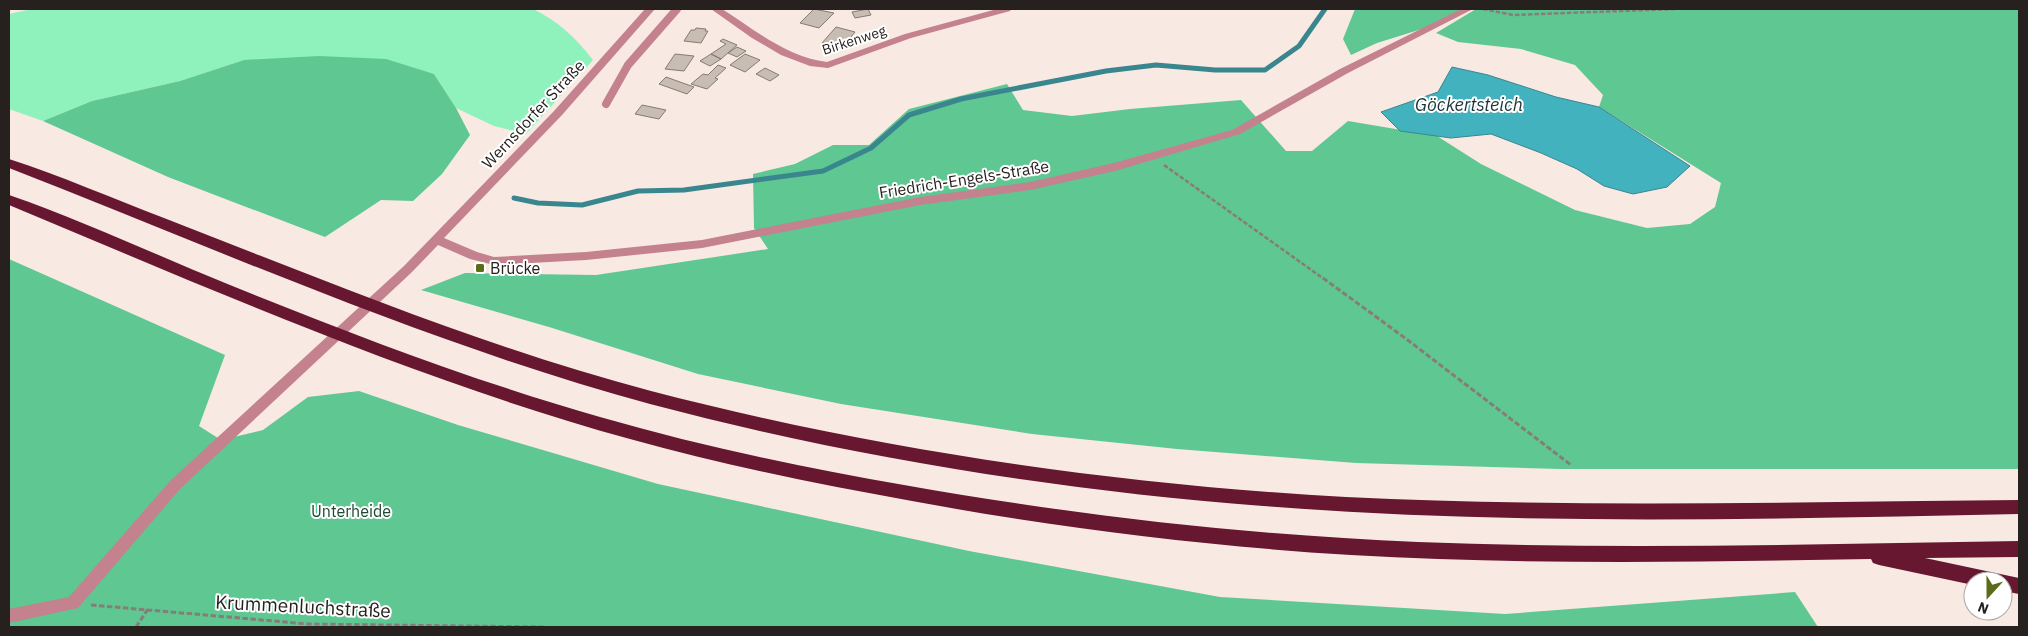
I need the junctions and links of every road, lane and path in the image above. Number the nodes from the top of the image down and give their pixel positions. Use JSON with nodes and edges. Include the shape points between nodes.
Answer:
{"nodes":[{"id":1,"x":650,"y":9,"type":"edge"},
{"id":2,"x":677,"y":9,"type":"edge"},
{"id":3,"x":716,"y":9,"type":"edge"},
{"id":4,"x":1007,"y":9,"type":"edge"},
{"id":5,"x":1468,"y":9,"type":"edge"},
{"id":6,"x":1483,"y":9,"type":"edge"},
{"id":7,"x":1675,"y":9,"type":"edge"},
{"id":8,"x":981,"y":12,"type":"edge"},
{"id":9,"x":606,"y":104,"type":"dead end"},
{"id":10,"x":1155,"y":155,"type":"junction"},
{"id":11,"x":9,"y":163,"type":"edge"},
{"id":12,"x":9,"y":200,"type":"edge"},
{"id":13,"x":437,"y":240,"type":"junction"},
{"id":14,"x":1571,"y":465,"type":"dead end"},
{"id":15,"x":2019,"y":508,"type":"edge"},
{"id":16,"x":2019,"y":549,"type":"edge"},
{"id":17,"x":1850,"y":551,"type":"junction"},
{"id":18,"x":1963,"y":574,"type":"edge"},
{"id":19,"x":73,"y":604,"type":"junction"},
{"id":20,"x":148,"y":609,"type":"junction"},
{"id":21,"x":9,"y":616,"type":"edge"},
{"id":22,"x":136,"y":627,"type":"edge"},
{"id":23,"x":547,"y":627,"type":"edge"}],
"edges":[{"from":1,"to":13,"type":"street","name":"Wernsdorfer Straße","via":[[558,113]]},
{"from":2,"to":9,"type":"lane","via":[[628,65]]},
{"from":3,"to":8,"type":"street","name":"Birkenweg","via":[[799,60],[817,65],[828,65]]},
{"from":4,"to":8,"type":"street","name":"Birkenweg"},
{"from":5,"to":10,"type":"street","name":"Friedrich-Engels-Straße","via":[[1344,71],[1236,132]]},
{"from":6,"to":7,"type":"path","via":[[1529,15]]},
{"from":10,"to":13,"type":"street","name":"Friedrich-Engels-Straße","via":[[1030,186],[920,202],[702,244],[586,256],[494,261]]},
{"from":10,"to":14,"type":"path"},
{"from":11,"to":15,"type":"highway","via":[[441,332],[532,363],[698,410],[900,453],[1106,484],[1342,504],[1531,510]]},
{"from":12,"to":17,"type":"highway","via":[[410,362],[483,388],[694,449],[939,500],[1051,517],[1302,544],[1574,554]]},
{"from":13,"to":19,"type":"street","name":"Wernsdorfer Straße","via":[[175,485]]},
{"from":16,"to":17,"type":"highway"},
{"from":17,"to":18,"type":"highway"},
{"from":19,"to":20,"type":"path","name":"Krummenluchstraße"},
{"from":19,"to":21,"type":"street"},
{"from":20,"to":22,"type":"path"},
{"from":20,"to":23,"type":"path","name":"Krummenluchstraße","via":[[308,624]]}]}
